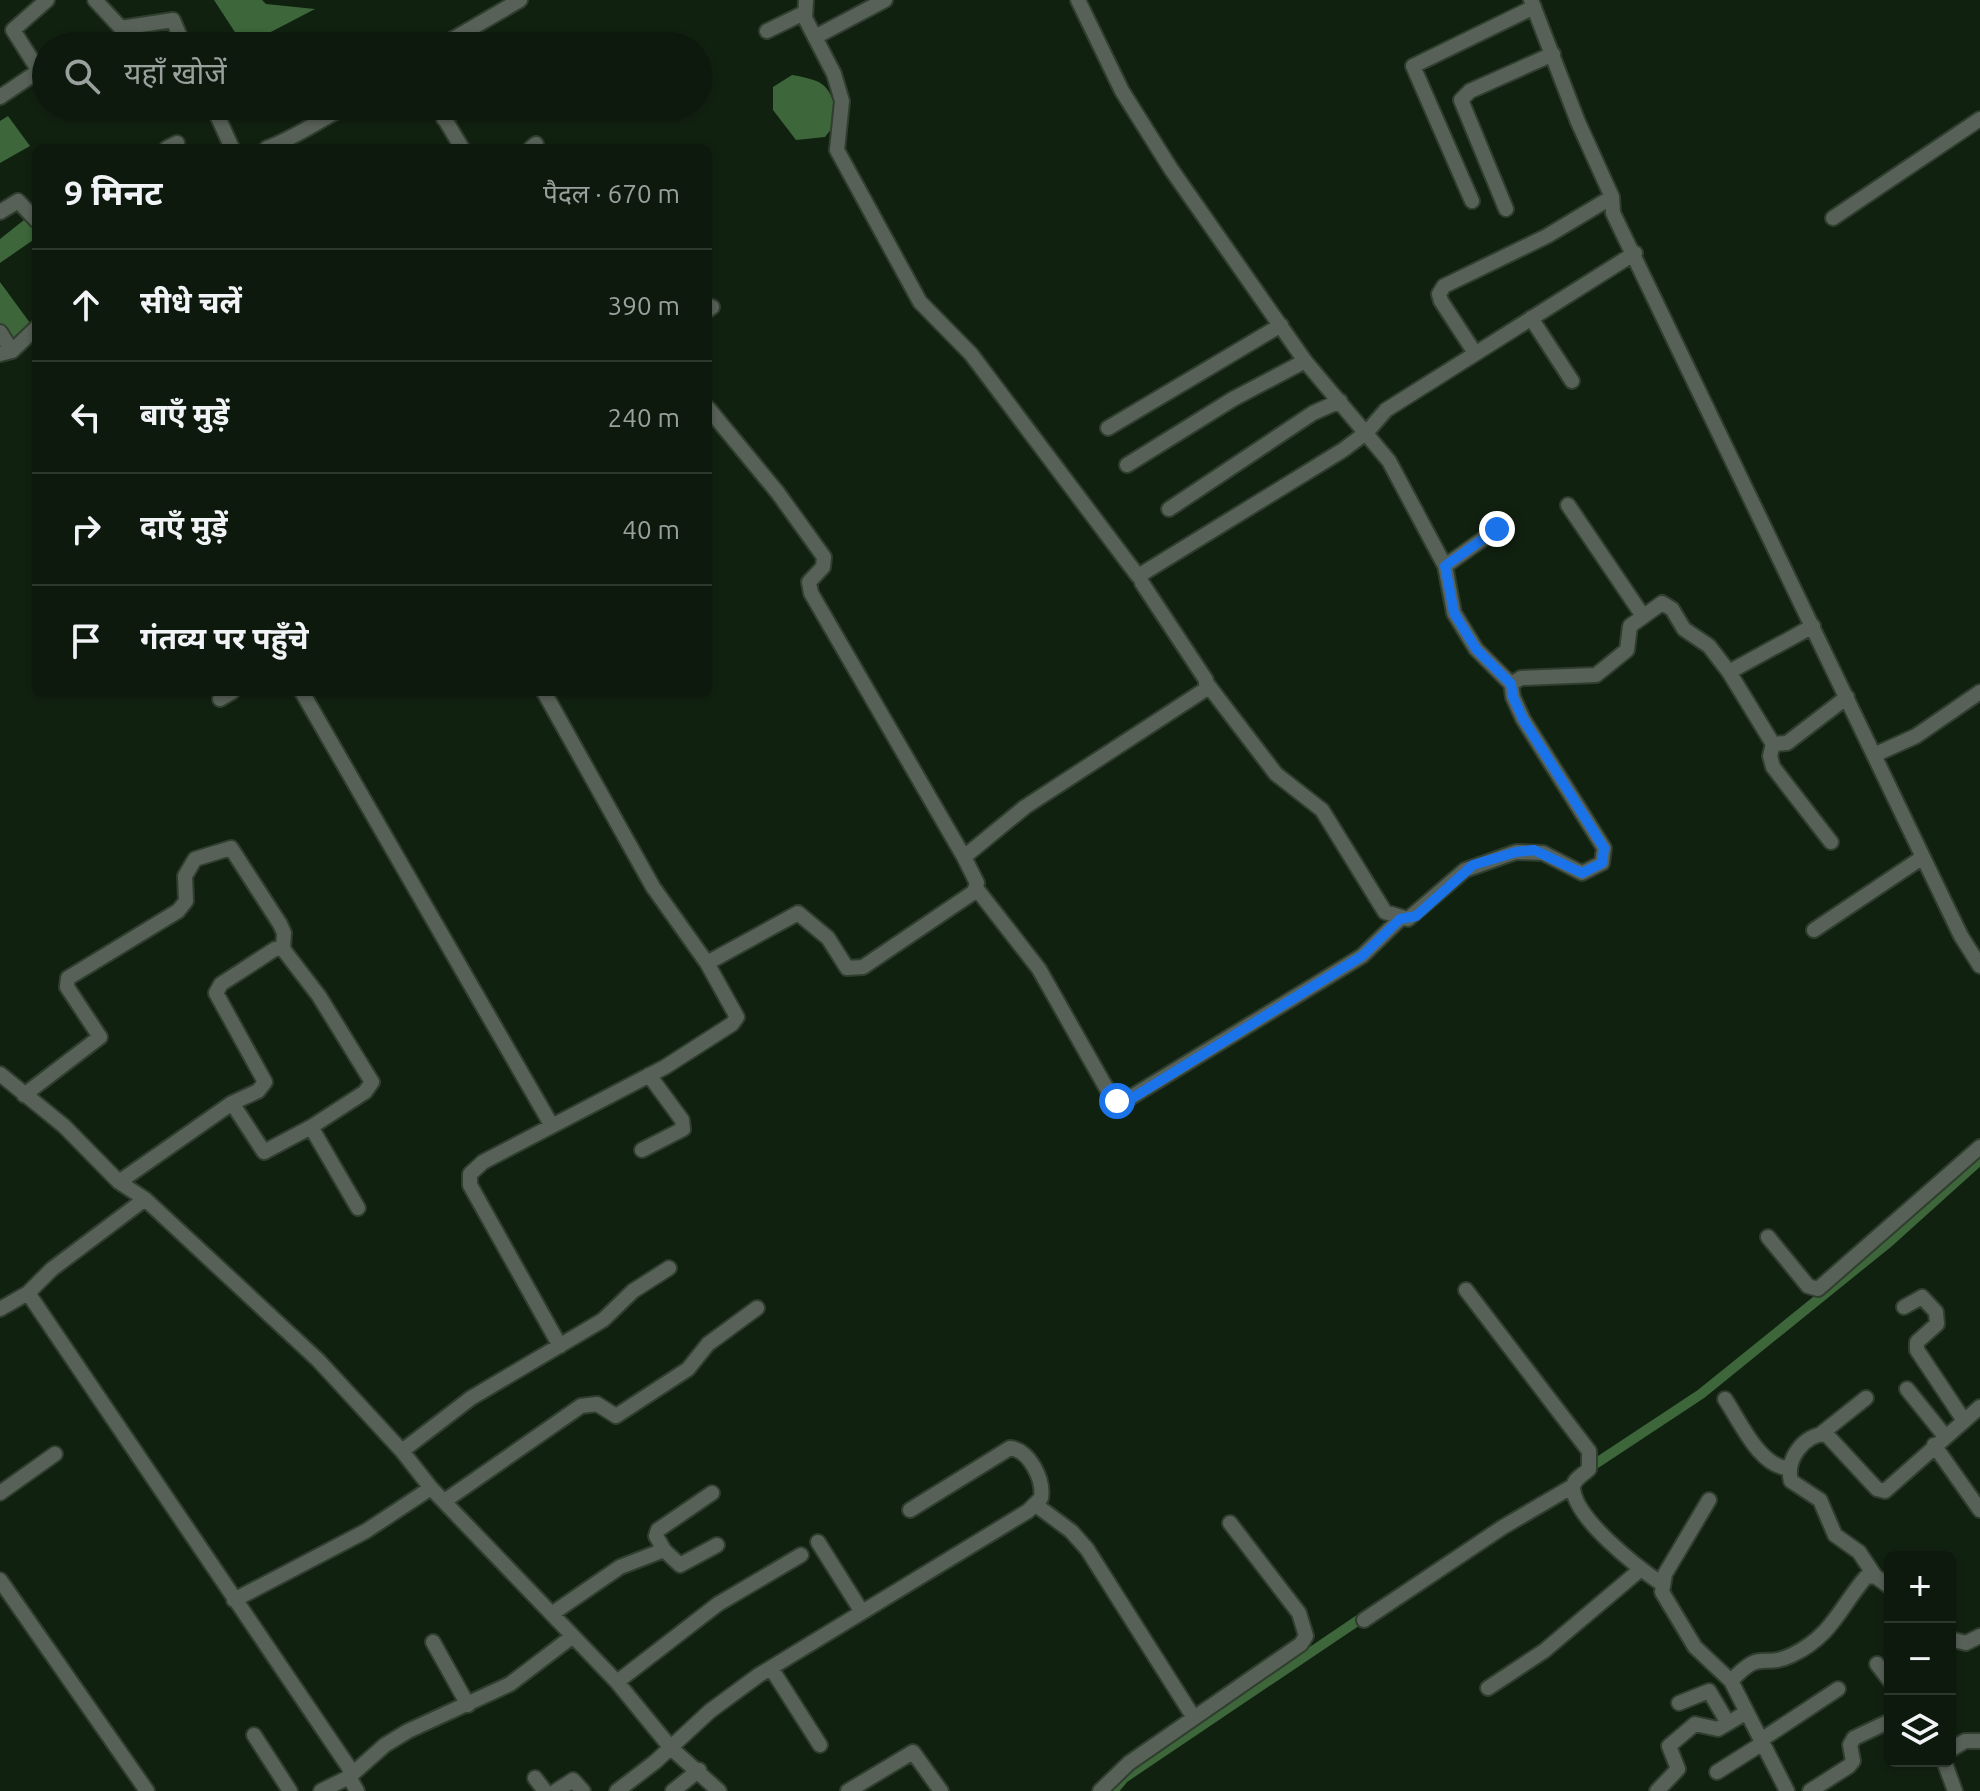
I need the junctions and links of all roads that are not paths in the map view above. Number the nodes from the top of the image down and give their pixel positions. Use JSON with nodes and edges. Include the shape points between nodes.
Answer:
{"nodes":[{"id":1,"x":47,"y":0,"type":"edge"},
{"id":2,"x":95,"y":0,"type":"edge"},
{"id":3,"x":520,"y":0,"type":"edge"},
{"id":4,"x":885,"y":0,"type":"edge"},
{"id":5,"x":1078,"y":0,"type":"edge"},
{"id":6,"x":1533,"y":3,"type":"edge"},
{"id":7,"x":805,"y":6,"type":"edge"},
{"id":8,"x":767,"y":31,"type":"dead end"},
{"id":9,"x":178,"y":32,"type":"edge"},
{"id":10,"x":465,"y":32,"type":"edge"},
{"id":11,"x":815,"y":37,"type":"junction"},
{"id":12,"x":1553,"y":54,"type":"junction"},
{"id":13,"x":32,"y":55,"type":"edge"},
{"id":14,"x":32,"y":75,"type":"edge"},
{"id":15,"x":0,"y":97,"type":"edge"},
{"id":16,"x":1980,"y":119,"type":"edge"},
{"id":17,"x":219,"y":120,"type":"edge"},
{"id":18,"x":321,"y":120,"type":"edge"},
{"id":19,"x":444,"y":120,"type":"edge"},
{"id":20,"x":317,"y":122,"type":"joint"},
{"id":21,"x":230,"y":144,"type":"edge"},
{"id":22,"x":278,"y":144,"type":"edge"},
{"id":23,"x":459,"y":144,"type":"edge"},
{"id":24,"x":1612,"y":197,"type":"junction"},
{"id":25,"x":1472,"y":201,"type":"dead end"},
{"id":26,"x":1506,"y":209,"type":"dead end"},
{"id":27,"x":0,"y":212,"type":"edge"},
{"id":28,"x":32,"y":216,"type":"edge"},
{"id":29,"x":1833,"y":218,"type":"dead end"},
{"id":30,"x":1635,"y":253,"type":"junction"},
{"id":31,"x":1531,"y":318,"type":"junction"},
{"id":32,"x":1281,"y":325,"type":"junction"},
{"id":33,"x":32,"y":331,"type":"edge"},
{"id":34,"x":0,"y":332,"type":"edge"},
{"id":35,"x":6,"y":352,"type":"edge"},
{"id":36,"x":1475,"y":353,"type":"junction"},
{"id":37,"x":1305,"y":361,"type":"junction"},
{"id":38,"x":1572,"y":381,"type":"dead end"},
{"id":39,"x":1340,"y":401,"type":"junction"},
{"id":40,"x":712,"y":413,"type":"edge"},
{"id":41,"x":1108,"y":428,"type":"dead end"},
{"id":42,"x":1367,"y":432,"type":"junction"},
{"id":43,"x":1127,"y":465,"type":"dead end"},
{"id":44,"x":1568,"y":505,"type":"dead end"},
{"id":45,"x":1169,"y":509,"type":"dead end"},
{"id":46,"x":1497,"y":529,"type":"dead end"},
{"id":47,"x":1445,"y":566,"type":"junction"},
{"id":48,"x":1138,"y":576,"type":"junction"},
{"id":49,"x":1643,"y":616,"type":"junction"},
{"id":50,"x":1813,"y":626,"type":"junction"},
{"id":51,"x":1729,"y":672,"type":"junction"},
{"id":52,"x":1511,"y":684,"type":"junction"},
{"id":53,"x":1208,"y":685,"type":"junction"},
{"id":54,"x":1980,"y":692,"type":"edge"},
{"id":55,"x":304,"y":696,"type":"edge"},
{"id":56,"x":546,"y":696,"type":"edge"},
{"id":57,"x":1847,"y":697,"type":"junction"},
{"id":58,"x":1773,"y":744,"type":"junction"},
{"id":59,"x":1874,"y":755,"type":"junction"},
{"id":60,"x":1831,"y":842,"type":"dead end"},
{"id":61,"x":964,"y":857,"type":"junction"},
{"id":62,"x":1923,"y":857,"type":"junction"},
{"id":63,"x":976,"y":888,"type":"junction"},
{"id":64,"x":1400,"y":919,"type":"junction"},
{"id":65,"x":1814,"y":930,"type":"dead end"},
{"id":66,"x":283,"y":949,"type":"junction"},
{"id":67,"x":707,"y":963,"type":"junction"},
{"id":68,"x":1980,"y":966,"type":"edge"},
{"id":69,"x":0,"y":1074,"type":"edge"},
{"id":70,"x":649,"y":1075,"type":"junction"},
{"id":71,"x":24,"y":1095,"type":"junction"},
{"id":72,"x":232,"y":1103,"type":"junction"},
{"id":73,"x":552,"y":1126,"type":"junction"},
{"id":74,"x":311,"y":1127,"type":"junction"},
{"id":75,"x":1980,"y":1147,"type":"edge"},
{"id":76,"x":642,"y":1150,"type":"dead end"},
{"id":77,"x":119,"y":1182,"type":"junction"},
{"id":78,"x":145,"y":1199,"type":"junction"},
{"id":79,"x":358,"y":1208,"type":"dead end"},
{"id":80,"x":1768,"y":1237,"type":"dead end"},
{"id":81,"x":669,"y":1268,"type":"dead end"},
{"id":82,"x":1466,"y":1290,"type":"dead end"},
{"id":83,"x":28,"y":1293,"type":"junction"},
{"id":84,"x":1904,"y":1307,"type":"dead end"},
{"id":85,"x":757,"y":1308,"type":"dead end"},
{"id":86,"x":0,"y":1309,"type":"edge"},
{"id":87,"x":560,"y":1346,"type":"junction"},
{"id":88,"x":1907,"y":1389,"type":"dead end"},
{"id":89,"x":1866,"y":1398,"type":"dead end"},
{"id":90,"x":1725,"y":1399,"type":"dead end"},
{"id":91,"x":1980,"y":1407,"type":"edge"},
{"id":92,"x":1963,"y":1419,"type":"junction"},
{"id":93,"x":1822,"y":1433,"type":"junction"},
{"id":94,"x":1939,"y":1440,"type":"junction"},
{"id":95,"x":402,"y":1451,"type":"junction"},
{"id":96,"x":55,"y":1454,"type":"dead end"},
{"id":97,"x":1789,"y":1468,"type":"junction"},
{"id":98,"x":1573,"y":1486,"type":"junction"},
{"id":99,"x":431,"y":1488,"type":"junction"},
{"id":100,"x":0,"y":1493,"type":"edge"},
{"id":101,"x":712,"y":1493,"type":"dead end"},
{"id":102,"x":446,"y":1500,"type":"junction"},
{"id":103,"x":1709,"y":1500,"type":"dead end"},
{"id":104,"x":1036,"y":1505,"type":"junction"},
{"id":105,"x":910,"y":1510,"type":"dead end"},
{"id":106,"x":1980,"y":1510,"type":"edge"},
{"id":107,"x":1230,"y":1523,"type":"dead end"},
{"id":108,"x":818,"y":1542,"type":"dead end"},
{"id":109,"x":717,"y":1545,"type":"dead end"},
{"id":110,"x":664,"y":1550,"type":"junction"},
{"id":111,"x":801,"y":1555,"type":"dead end"},
{"id":112,"x":1641,"y":1569,"type":"junction"},
{"id":113,"x":1875,"y":1576,"type":"junction"},
{"id":114,"x":0,"y":1580,"type":"edge"},
{"id":115,"x":1884,"y":1583,"type":"edge"},
{"id":116,"x":1662,"y":1584,"type":"junction"},
{"id":117,"x":234,"y":1600,"type":"junction"},
{"id":118,"x":862,"y":1612,"type":"junction"},
{"id":119,"x":553,"y":1613,"type":"junction"},
{"id":120,"x":1364,"y":1620,"type":"dead end"},
{"id":121,"x":573,"y":1636,"type":"junction"},
{"id":122,"x":1980,"y":1636,"type":"edge"},
{"id":123,"x":1956,"y":1641,"type":"edge"},
{"id":124,"x":433,"y":1642,"type":"dead end"},
{"id":125,"x":1877,"y":1664,"type":"dead end"},
{"id":126,"x":771,"y":1668,"type":"junction"},
{"id":127,"x":1884,"y":1673,"type":"edge"},
{"id":128,"x":1731,"y":1681,"type":"junction"},
{"id":129,"x":617,"y":1682,"type":"junction"},
{"id":130,"x":1488,"y":1688,"type":"dead end"},
{"id":131,"x":1838,"y":1689,"type":"dead end"},
{"id":132,"x":1679,"y":1703,"type":"dead end"},
{"id":133,"x":468,"y":1705,"type":"junction"},
{"id":134,"x":1747,"y":1712,"type":"junction"},
{"id":135,"x":1194,"y":1718,"type":"junction"},
{"id":136,"x":1728,"y":1723,"type":"junction"},
{"id":137,"x":1884,"y":1724,"type":"edge"},
{"id":138,"x":254,"y":1735,"type":"dead end"},
{"id":139,"x":1980,"y":1741,"type":"edge"},
{"id":140,"x":1762,"y":1742,"type":"junction"},
{"id":141,"x":820,"y":1745,"type":"dead end"},
{"id":142,"x":1956,"y":1746,"type":"edge"},
{"id":143,"x":671,"y":1748,"type":"junction"},
{"id":144,"x":1946,"y":1767,"type":"edge"},
{"id":145,"x":699,"y":1770,"type":"junction"},
{"id":146,"x":1717,"y":1772,"type":"dead end"},
{"id":147,"x":349,"y":1777,"type":"junction"},
{"id":148,"x":535,"y":1778,"type":"dead end"},
{"id":149,"x":147,"y":1791,"type":"edge"},
{"id":150,"x":290,"y":1791,"type":"edge"},
{"id":151,"x":321,"y":1791,"type":"edge"},
{"id":152,"x":357,"y":1791,"type":"edge"},
{"id":153,"x":545,"y":1791,"type":"edge"},
{"id":154,"x":556,"y":1791,"type":"edge"},
{"id":155,"x":583,"y":1791,"type":"edge"},
{"id":156,"x":617,"y":1791,"type":"edge"},
{"id":157,"x":673,"y":1791,"type":"edge"},
{"id":158,"x":719,"y":1791,"type":"edge"},
{"id":159,"x":848,"y":1791,"type":"edge"},
{"id":160,"x":941,"y":1791,"type":"edge"},
{"id":161,"x":1100,"y":1791,"type":"edge"},
{"id":162,"x":1657,"y":1791,"type":"edge"},
{"id":163,"x":1787,"y":1791,"type":"edge"},
{"id":164,"x":1810,"y":1791,"type":"edge"},
{"id":165,"x":1955,"y":1791,"type":"edge"}],
"edges":[{"from":1,"to":13,"type":"street","via":[[13,30]]},
{"from":2,"to":9,"type":"street","via":[[121,28],[173,20]]},
{"from":3,"to":10,"type":"street"},
{"from":4,"to":11,"type":"street"},
{"from":5,"to":32,"type":"street","via":[[1122,91]]},
{"from":6,"to":12,"type":"street"},
{"from":6,"to":25,"type":"street","via":[[1413,66]]},
{"from":7,"to":8,"type":"street"},
{"from":7,"to":11,"type":"street"},
{"from":11,"to":48,"type":"street","via":[[842,101],[837,150],[920,302],[971,354]]},
{"from":12,"to":24,"type":"street"},
{"from":12,"to":26,"type":"street","via":[[1470,91],[1461,100]]},
{"from":14,"to":15,"type":"street"},
{"from":16,"to":29,"type":"street"},
{"from":17,"to":21,"type":"street"},
{"from":18,"to":20,"type":"street"},
{"from":19,"to":23,"type":"street"},
{"from":20,"to":22,"type":"street"},
{"from":24,"to":30,"type":"street","via":[[1613,213]]},
{"from":24,"to":36,"type":"street","via":[[1547,236],[1444,286],[1441,301]]},
{"from":27,"to":28,"type":"street","via":[[18,201]]},
{"from":30,"to":31,"type":"street"},
{"from":30,"to":50,"type":"street"},
{"from":31,"to":36,"type":"street"},
{"from":31,"to":38,"type":"street"},
{"from":32,"to":37,"type":"street"},
{"from":32,"to":41,"type":"street"},
{"from":33,"to":35,"type":"street"},
{"from":34,"to":35,"type":"street"},
{"from":36,"to":42,"type":"street","via":[[1386,410]]},
{"from":37,"to":39,"type":"street"},
{"from":37,"to":43,"type":"street"},
{"from":39,"to":42,"type":"street"},
{"from":39,"to":45,"type":"street","via":[[1313,413]]},
{"from":40,"to":61,"type":"street","via":[[824,557],[823,567],[809,582],[811,593]]},
{"from":42,"to":47,"type":"street","via":[[1397,474]]},
{"from":42,"to":48,"type":"street"},
{"from":44,"to":49,"type":"street"},
{"from":46,"to":47,"type":"street"},
{"from":47,"to":52,"type":"street","via":[[1454,613],[1476,649]]},
{"from":48,"to":53,"type":"street"},
{"from":49,"to":51,"type":"street","via":[[1662,603],[1668,605],[1684,629],[1709,646]]},
{"from":49,"to":52,"type":"street","via":[[1628,629],[1627,650],[1596,675],[1521,678]]},
{"from":50,"to":51,"type":"street"},
{"from":50,"to":57,"type":"street"},
{"from":51,"to":58,"type":"street"},
{"from":52,"to":64,"type":"street","via":[[1523,719],[1604,848],[1602,863],[1582,873],[1543,853],[1516,852],[1465,870],[1416,916]]},
{"from":53,"to":61,"type":"street","via":[[1025,807]]},
{"from":53,"to":64,"type":"street","via":[[1276,774],[1322,810],[1385,912]]},
{"from":54,"to":59,"type":"street","via":[[1916,736]]},
{"from":55,"to":73,"type":"street"},
{"from":56,"to":67,"type":"street","via":[[653,887]]},
{"from":57,"to":58,"type":"street","via":[[1787,743]]},
{"from":57,"to":59,"type":"street"},
{"from":58,"to":60,"type":"street","via":[[1773,767]]},
{"from":59,"to":62,"type":"street"},
{"from":61,"to":63,"type":"street"},
{"from":62,"to":65,"type":"street"},
{"from":62,"to":68,"type":"street"},
{"from":63,"to":64,"type":"street","via":[[1039,969],[1112,1098],[1123,1102],[1362,956]]},
{"from":63,"to":67,"type":"street","via":[[853,970],[798,913]]},
{"from":66,"to":71,"type":"street","via":[[280,924],[231,848],[195,859],[185,876],[184,906],[68,978],[67,987],[100,1037]]},
{"from":66,"to":72,"type":"street","via":[[275,949],[217,988],[218,1000],[265,1082]]},
{"from":66,"to":74,"type":"street","via":[[372,1082]]},
{"from":67,"to":70,"type":"street","via":[[736,1013],[735,1021]]},
{"from":69,"to":71,"type":"street"},
{"from":70,"to":73,"type":"street"},
{"from":70,"to":76,"type":"street","via":[[683,1129]]},
{"from":71,"to":77,"type":"street","via":[[64,1126]]},
{"from":72,"to":74,"type":"street","via":[[264,1152]]},
{"from":72,"to":77,"type":"street"},
{"from":73,"to":87,"type":"street","via":[[475,1167],[470,1185]]},
{"from":74,"to":79,"type":"street"},
{"from":75,"to":80,"type":"street","via":[[1818,1289],[1808,1286]]},
{"from":77,"to":78,"type":"street"},
{"from":78,"to":83,"type":"street"},
{"from":78,"to":95,"type":"street","via":[[318,1360]]},
{"from":81,"to":87,"type":"street"},
{"from":82,"to":98,"type":"street","via":[[1585,1445],[1590,1465]]},
{"from":83,"to":86,"type":"street"},
{"from":83,"to":117,"type":"street"},
{"from":84,"to":92,"type":"street","via":[[1922,1297],[1936,1312],[1937,1324],[1917,1342],[1917,1350]]},
{"from":85,"to":102,"type":"street","via":[[708,1344],[688,1369],[616,1416],[597,1404],[581,1406]]},
{"from":87,"to":95,"type":"street","via":[[471,1398]]},
{"from":88,"to":94,"type":"street"},
{"from":89,"to":93,"type":"street"},
{"from":90,"to":97,"type":"street","via":[[1765,1459],[1776,1468]]},
{"from":91,"to":92,"type":"street"},
{"from":92,"to":94,"type":"street"},
{"from":93,"to":94,"type":"street","via":[[1881,1491],[1891,1488]]},
{"from":93,"to":97,"type":"street","via":[[1794,1455]]},
{"from":94,"to":106,"type":"street"},
{"from":95,"to":99,"type":"street"},
{"from":96,"to":100,"type":"street"},
{"from":97,"to":113,"type":"street","via":[[1794,1485],[1820,1500],[1835,1535],[1859,1552]]},
{"from":98,"to":112,"type":"street","via":[[1590,1521]]},
{"from":98,"to":120,"type":"street"},
{"from":99,"to":102,"type":"street"},
{"from":99,"to":117,"type":"street","via":[[366,1531]]},
{"from":101,"to":110,"type":"street","via":[[658,1530]]},
{"from":102,"to":119,"type":"street"},
{"from":103,"to":116,"type":"street"},
{"from":104,"to":105,"type":"street","via":[[1041,1482],[1022,1453],[1010,1448]]},
{"from":104,"to":118,"type":"street"},
{"from":104,"to":135,"type":"street","via":[[1087,1549]]},
{"from":107,"to":135,"type":"street","via":[[1299,1613],[1306,1636]]},
{"from":108,"to":118,"type":"street"},
{"from":109,"to":110,"type":"street","via":[[680,1565]]},
{"from":110,"to":119,"type":"street","via":[[620,1567]]},
{"from":111,"to":129,"type":"street","via":[[718,1604]]},
{"from":112,"to":116,"type":"street"},
{"from":112,"to":130,"type":"street","via":[[1544,1651]]},
{"from":113,"to":115,"type":"street"},
{"from":113,"to":128,"type":"street","via":[[1866,1577],[1837,1622],[1810,1643],[1781,1658],[1753,1660]]},
{"from":114,"to":149,"type":"street"},
{"from":116,"to":128,"type":"street","via":[[1695,1647]]},
{"from":117,"to":147,"type":"street","via":[[350,1769]]},
{"from":118,"to":126,"type":"street"},
{"from":119,"to":121,"type":"street"},
{"from":121,"to":129,"type":"street"},
{"from":121,"to":133,"type":"street","via":[[510,1684]]},
{"from":122,"to":123,"type":"street"},
{"from":124,"to":133,"type":"street"},
{"from":125,"to":127,"type":"street"},
{"from":126,"to":141,"type":"street"},
{"from":126,"to":143,"type":"street","via":[[710,1711]]},
{"from":128,"to":134,"type":"street"},
{"from":129,"to":143,"type":"street"},
{"from":131,"to":140,"type":"street"},
{"from":132,"to":136,"type":"street","via":[[1709,1691]]},
{"from":133,"to":147,"type":"street","via":[[385,1745]]},
{"from":134,"to":136,"type":"street"},
{"from":134,"to":140,"type":"street"},
{"from":135,"to":161,"type":"street","via":[[1129,1763]]},
{"from":136,"to":162,"type":"street","via":[[1714,1730],[1699,1722],[1672,1743],[1678,1769]]},
{"from":137,"to":164,"type":"street","via":[[1854,1738],[1849,1766]]},
{"from":138,"to":150,"type":"street"},
{"from":139,"to":142,"type":"street"},
{"from":140,"to":146,"type":"street"},
{"from":140,"to":163,"type":"street"},
{"from":143,"to":145,"type":"street"},
{"from":143,"to":156,"type":"street"},
{"from":144,"to":165,"type":"street"},
{"from":145,"to":157,"type":"street"},
{"from":145,"to":158,"type":"street"},
{"from":147,"to":151,"type":"street"},
{"from":147,"to":152,"type":"street"},
{"from":148,"to":153,"type":"street"},
{"from":154,"to":155,"type":"street","via":[[573,1780]]},
{"from":159,"to":160,"type":"street","via":[[913,1752]]}]}
